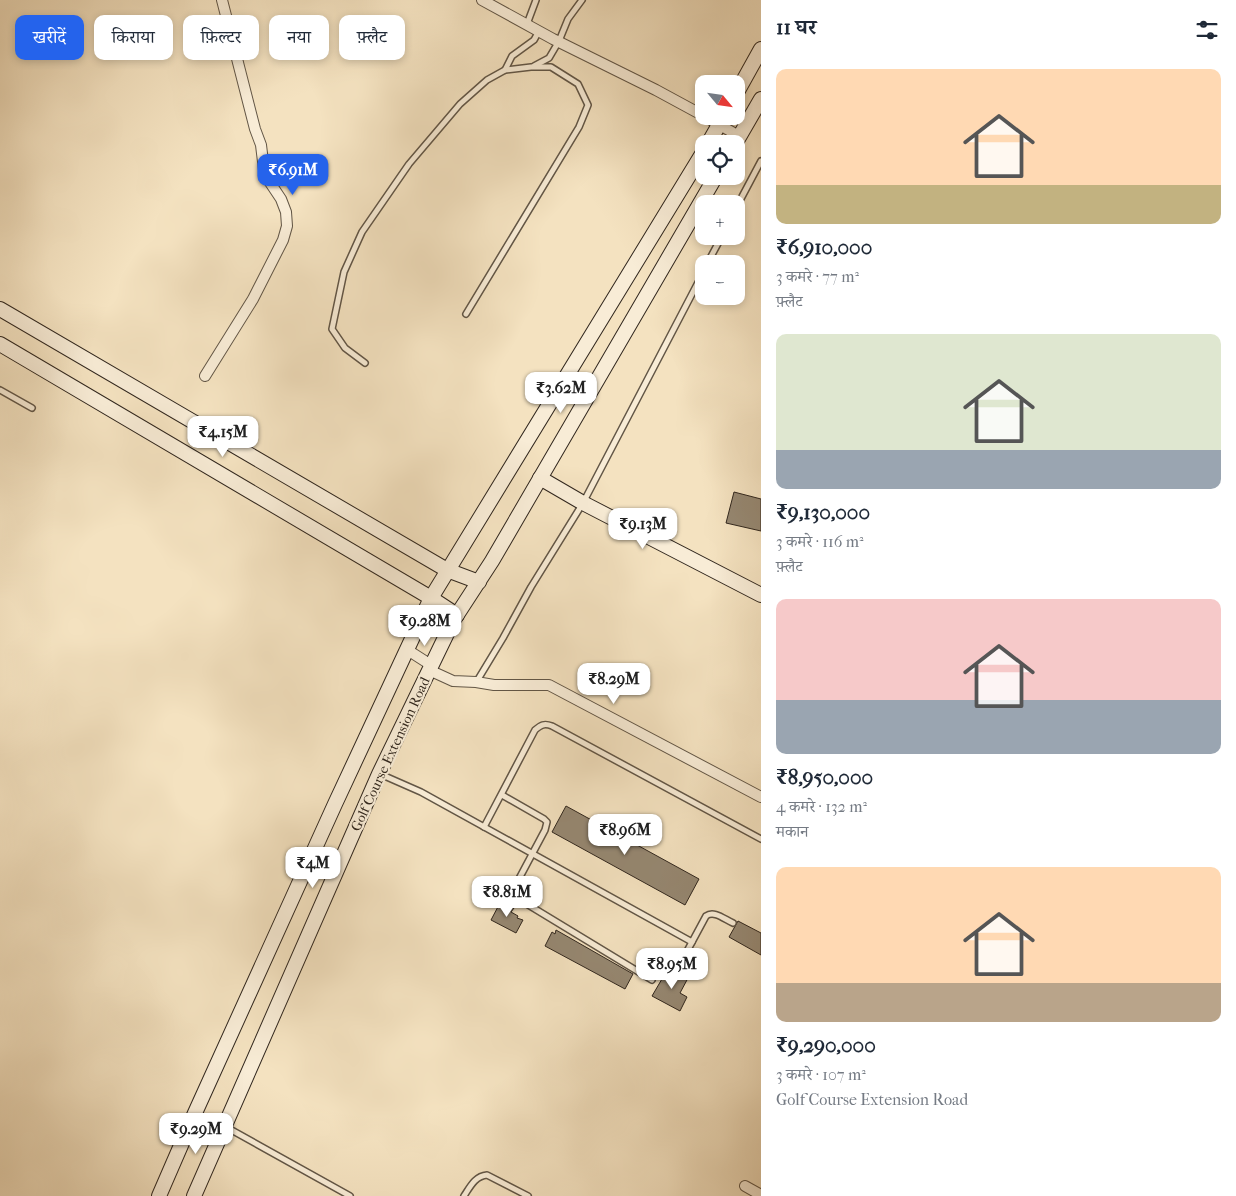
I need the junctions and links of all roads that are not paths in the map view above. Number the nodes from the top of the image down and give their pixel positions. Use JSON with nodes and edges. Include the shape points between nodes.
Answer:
{"nodes":[{"id":1,"x":222,"y":0,"type":"edge"},
{"id":2,"x":482,"y":0,"type":"edge"},
{"id":3,"x":536,"y":0,"type":"edge"},
{"id":4,"x":582,"y":0,"type":"edge"},
{"id":5,"x":527,"y":24,"type":"junction"},
{"id":6,"x":539,"y":31,"type":"junction"},
{"id":7,"x":560,"y":41,"type":"junction"},
{"id":8,"x":761,"y":49,"type":"edge"},
{"id":9,"x":531,"y":67,"type":"junction"},
{"id":10,"x":505,"y":70,"type":"junction"},
{"id":11,"x":745,"y":78,"type":"edge"},
{"id":12,"x":761,"y":99,"type":"edge"},
{"id":13,"x":695,"y":111,"type":"edge"},
{"id":14,"x":740,"y":135,"type":"edge"},
{"id":15,"x":761,"y":160,"type":"edge"},
{"id":16,"x":695,"y":166,"type":"edge"},
{"id":17,"x":711,"y":185,"type":"edge"},
{"id":18,"x":743,"y":195,"type":"edge"},
{"id":19,"x":695,"y":288,"type":"edge"},
{"id":20,"x":0,"y":309,"type":"edge"},
{"id":21,"x":466,"y":314,"type":"dead end"},
{"id":22,"x":0,"y":344,"type":"edge"},
{"id":23,"x":365,"y":363,"type":"dead end"},
{"id":24,"x":205,"y":376,"type":"dead end"},
{"id":25,"x":0,"y":390,"type":"edge"},
{"id":26,"x":32,"y":408,"type":"dead end"},
{"id":27,"x":540,"y":478,"type":"junction"},
{"id":28,"x":583,"y":503,"type":"junction"},
{"id":29,"x":448,"y":570,"type":"junction"},
{"id":30,"x":479,"y":582,"type":"junction"},
{"id":31,"x":761,"y":595,"type":"edge"},
{"id":32,"x":431,"y":598,"type":"junction"},
{"id":33,"x":457,"y":615,"type":"junction"},
{"id":34,"x":406,"y":649,"type":"junction"},
{"id":35,"x":430,"y":667,"type":"junction"},
{"id":36,"x":476,"y":682,"type":"junction"},
{"id":37,"x":379,"y":774,"type":"junction"},
{"id":38,"x":502,"y":795,"type":"junction"},
{"id":39,"x":761,"y":797,"type":"edge"},
{"id":40,"x":484,"y":827,"type":"junction"},
{"id":41,"x":761,"y":839,"type":"edge"},
{"id":42,"x":532,"y":854,"type":"junction"},
{"id":43,"x":732,"y":923,"type":"dead end"},
{"id":44,"x":692,"y":942,"type":"junction"},
{"id":45,"x":678,"y":968,"type":"dead end"},
{"id":46,"x":652,"y":980,"type":"dead end"},
{"id":47,"x":225,"y":1126,"type":"junction"},
{"id":48,"x":745,"y":1186,"type":"dead end"},
{"id":49,"x":761,"y":1194,"type":"edge"},
{"id":50,"x":159,"y":1196,"type":"edge"},
{"id":51,"x":194,"y":1196,"type":"edge"},
{"id":52,"x":350,"y":1196,"type":"edge"},
{"id":53,"x":464,"y":1196,"type":"edge"},
{"id":54,"x":528,"y":1196,"type":"edge"}],
"edges":[{"from":1,"to":24,"type":"street","via":[[261,145],[264,170],[286,212],[287,226],[253,299]]},
{"from":2,"to":5,"type":"street"},
{"from":3,"to":5,"type":"lane"},
{"from":4,"to":7,"type":"lane","via":[[568,19]]},
{"from":5,"to":6,"type":"street"},
{"from":6,"to":7,"type":"street"},
{"from":6,"to":10,"type":"lane","via":[[534,40],[512,56]]},
{"from":7,"to":9,"type":"lane","via":[[549,58]]},
{"from":7,"to":13,"type":"street"},
{"from":8,"to":11,"type":"main road"},
{"from":9,"to":10,"type":"lane"},
{"from":9,"to":21,"type":"lane","via":[[551,67],[578,84],[588,106],[579,127]]},
{"from":10,"to":23,"type":"lane","via":[[487,80],[460,104],[408,164],[362,232],[344,272],[332,328],[345,348]]},
{"from":12,"to":14,"type":"main road"},
{"from":15,"to":18,"type":"lane"},
{"from":16,"to":29,"type":"main road"},
{"from":17,"to":27,"type":"main road","name":"Golf Course Extension Road"},
{"from":19,"to":28,"type":"lane"},
{"from":20,"to":29,"type":"main road"},
{"from":22,"to":32,"type":"main road"},
{"from":25,"to":26,"type":"lane"},
{"from":27,"to":28,"type":"main road"},
{"from":27,"to":30,"type":"main road","name":"Golf Course Extension Road"},
{"from":28,"to":31,"type":"main road"},
{"from":28,"to":36,"type":"lane"},
{"from":29,"to":30,"type":"main road"},
{"from":29,"to":32,"type":"main road"},
{"from":30,"to":33,"type":"main road","name":"Golf Course Extension Road"},
{"from":32,"to":33,"type":"main road"},
{"from":32,"to":34,"type":"main road"},
{"from":33,"to":35,"type":"main road","name":"Golf Course Extension Road"},
{"from":34,"to":35,"type":"street"},
{"from":34,"to":50,"type":"main road"},
{"from":35,"to":36,"type":"street","via":[[453,681]]},
{"from":35,"to":37,"type":"main road","name":"Golf Course Extension Road"},
{"from":36,"to":39,"type":"street","via":[[549,685]]},
{"from":37,"to":40,"type":"lane","via":[[421,792]]},
{"from":37,"to":47,"type":"main road","name":"Golf Course Extension Road"},
{"from":38,"to":40,"type":"lane"},
{"from":38,"to":41,"type":"lane","via":[[535,730],[546,724]]},
{"from":38,"to":42,"type":"lane","via":[[547,822]]},
{"from":40,"to":42,"type":"lane"},
{"from":42,"to":44,"type":"lane"},
{"from":42,"to":46,"type":"lane","via":[[513,890],[513,897]]},
{"from":43,"to":44,"type":"lane","via":[[713,913],[708,914]]},
{"from":44,"to":45,"type":"lane"},
{"from":47,"to":51,"type":"main road","name":"Golf Course Extension Road"},
{"from":47,"to":52,"type":"lane"},
{"from":48,"to":49,"type":"street"},
{"from":53,"to":54,"type":"lane","via":[[474,1181],[483,1175]]}]}
